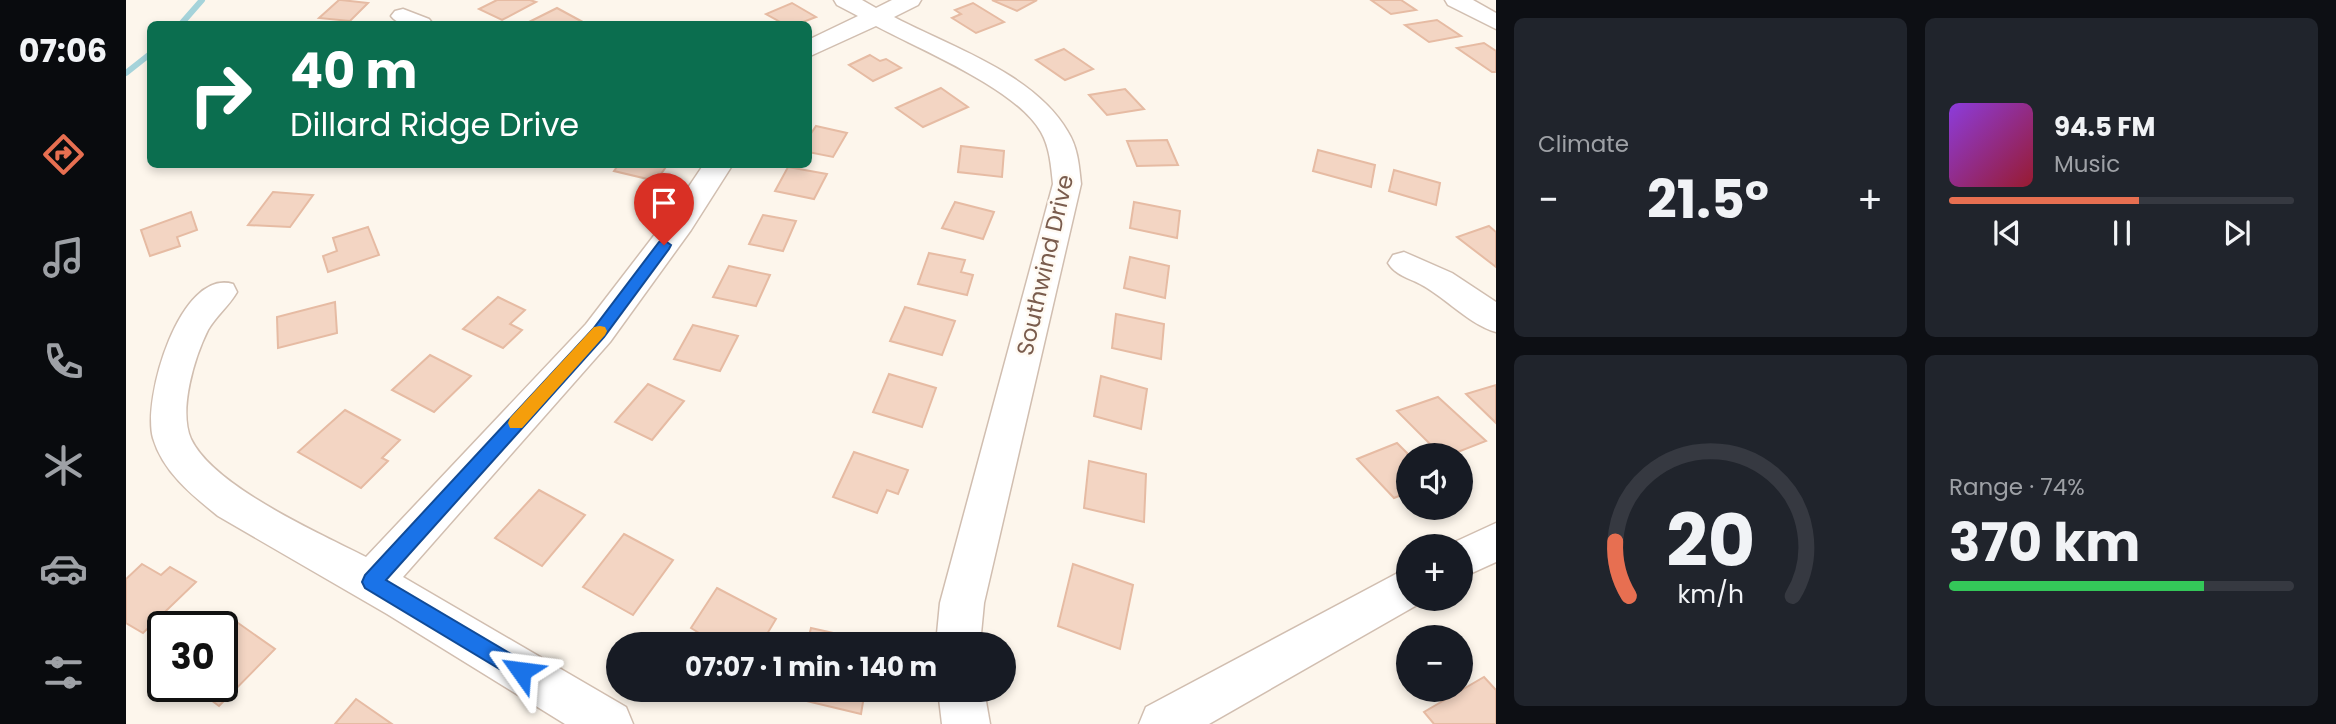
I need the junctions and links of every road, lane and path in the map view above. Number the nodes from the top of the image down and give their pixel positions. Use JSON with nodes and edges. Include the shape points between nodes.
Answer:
{"nodes":[{"id":1,"x":845,"y":0,"type":"edge"},
{"id":2,"x":910,"y":0,"type":"edge"},
{"id":3,"x":1457,"y":0,"type":"edge"},
{"id":4,"x":874,"y":16,"type":"junction"},
{"id":5,"x":1496,"y":22,"type":"edge"},
{"id":6,"x":812,"y":48,"type":"edge"},
{"id":7,"x":716,"y":168,"type":"edge"},
{"id":8,"x":1404,"y":263,"type":"dead end"},
{"id":9,"x":220,"y":292,"type":"dead end"},
{"id":10,"x":1496,"y":320,"type":"edge"},
{"id":11,"x":1496,"y":541,"type":"edge"},
{"id":12,"x":1473,"y":553,"type":"edge"},
{"id":13,"x":371,"y":582,"type":"junction"},
{"id":14,"x":1396,"y":594,"type":"edge"},
{"id":15,"x":959,"y":632,"type":"edge"},
{"id":16,"x":962,"y":702,"type":"edge"},
{"id":17,"x":609,"y":724,"type":"edge"},
{"id":18,"x":965,"y":724,"type":"edge"},
{"id":19,"x":1163,"y":724,"type":"edge"}],
"edges":[{"from":1,"to":4,"type":"street","name":"Southwind Drive"},
{"from":2,"to":4,"type":"street"},
{"from":3,"to":5,"type":"street"},
{"from":4,"to":6,"type":"street"},
{"from":4,"to":15,"type":"street","name":"Southwind Drive","via":[[1015,89],[1044,114],[1068,163],[1067,184],[962,603]]},
{"from":7,"to":13,"type":"street","via":[[598,333]]},
{"from":8,"to":10,"type":"street","via":[[1432,274]]},
{"from":9,"to":13,"type":"street","via":[[197,320],[173,378],[172,440],[191,472],[270,529]]},
{"from":11,"to":12,"type":"street"},
{"from":13,"to":17,"type":"street"},
{"from":14,"to":19,"type":"street"},
{"from":16,"to":18,"type":"street"}]}
